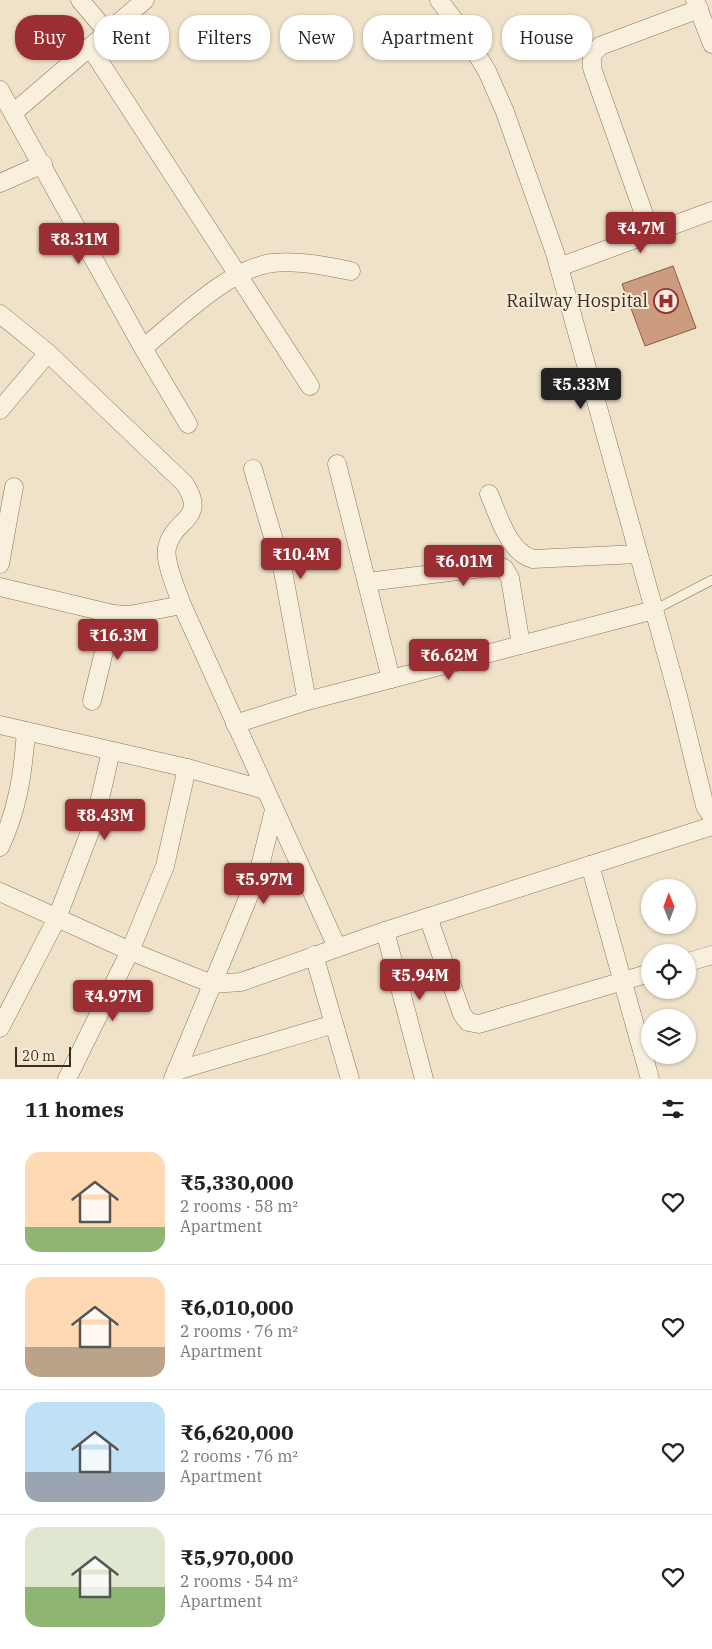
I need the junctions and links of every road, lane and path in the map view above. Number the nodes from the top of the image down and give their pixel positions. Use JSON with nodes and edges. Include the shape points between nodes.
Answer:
{"nodes":[{"id":1,"x":80,"y":0,"type":"edge"},
{"id":2,"x":145,"y":0,"type":"edge"},
{"id":3,"x":439,"y":0,"type":"edge"},
{"id":4,"x":697,"y":5,"type":"edge"},
{"id":5,"x":127,"y":15,"type":"edge"},
{"id":6,"x":94,"y":17,"type":"edge"},
{"id":7,"x":94,"y":43,"type":"edge"},
{"id":8,"x":712,"y":44,"type":"edge"},
{"id":9,"x":90,"y":47,"type":"junction"},
{"id":10,"x":0,"y":90,"type":"edge"},
{"id":11,"x":13,"y":113,"type":"junction"},
{"id":12,"x":43,"y":164,"type":"junction"},
{"id":13,"x":0,"y":183,"type":"edge"},
{"id":14,"x":712,"y":211,"type":"edge"},
{"id":15,"x":650,"y":234,"type":"junction"},
{"id":16,"x":559,"y":267,"type":"junction"},
{"id":17,"x":351,"y":271,"type":"dead end"},
{"id":18,"x":238,"y":275,"type":"junction"},
{"id":19,"x":0,"y":314,"type":"edge"},
{"id":20,"x":143,"y":348,"type":"junction"},
{"id":21,"x":48,"y":353,"type":"junction"},
{"id":22,"x":310,"y":386,"type":"dead end"},
{"id":23,"x":0,"y":410,"type":"edge"},
{"id":24,"x":188,"y":424,"type":"dead end"},
{"id":25,"x":337,"y":464,"type":"dead end"},
{"id":26,"x":252,"y":469,"type":"dead end"},
{"id":27,"x":14,"y":487,"type":"dead end"},
{"id":28,"x":489,"y":494,"type":"dead end"},
{"id":29,"x":638,"y":554,"type":"junction"},
{"id":30,"x":0,"y":564,"type":"edge"},
{"id":31,"x":712,"y":580,"type":"edge"},
{"id":32,"x":367,"y":582,"type":"junction"},
{"id":33,"x":0,"y":587,"type":"edge"},
{"id":34,"x":182,"y":604,"type":"junction"},
{"id":35,"x":654,"y":610,"type":"junction"},
{"id":36,"x":113,"y":614,"type":"junction"},
{"id":37,"x":521,"y":645,"type":"junction"},
{"id":38,"x":392,"y":679,"type":"junction"},
{"id":39,"x":92,"y":701,"type":"dead end"},
{"id":40,"x":307,"y":701,"type":"junction"},
{"id":41,"x":236,"y":724,"type":"junction"},
{"id":42,"x":0,"y":725,"type":"edge"},
{"id":43,"x":26,"y":731,"type":"junction"},
{"id":44,"x":111,"y":751,"type":"junction"},
{"id":45,"x":187,"y":768,"type":"junction"},
{"id":46,"x":265,"y":790,"type":"junction"},
{"id":47,"x":274,"y":810,"type":"junction"},
{"id":48,"x":712,"y":817,"type":"edge"},
{"id":49,"x":712,"y":827,"type":"edge"},
{"id":50,"x":0,"y":847,"type":"edge"},
{"id":51,"x":590,"y":865,"type":"junction"},
{"id":52,"x":0,"y":892,"type":"edge"},
{"id":53,"x":428,"y":917,"type":"junction"},
{"id":54,"x":57,"y":918,"type":"junction"},
{"id":55,"x":384,"y":931,"type":"junction"},
{"id":56,"x":336,"y":947,"type":"junction"},
{"id":57,"x":130,"y":951,"type":"junction"},
{"id":58,"x":314,"y":955,"type":"junction"},
{"id":59,"x":712,"y":955,"type":"edge"},
{"id":60,"x":696,"y":960,"type":"edge"},
{"id":61,"x":641,"y":976,"type":"edge"},
{"id":62,"x":621,"y":982,"type":"junction"},
{"id":63,"x":212,"y":984,"type":"junction"},
{"id":64,"x":334,"y":1024,"type":"junction"},
{"id":65,"x":0,"y":1028,"type":"edge"},
{"id":66,"x":175,"y":1075,"type":"edge"},
{"id":67,"x":67,"y":1079,"type":"edge"},
{"id":68,"x":350,"y":1079,"type":"edge"},
{"id":69,"x":424,"y":1079,"type":"edge"},
{"id":70,"x":650,"y":1079,"type":"edge"}],
"edges":[{"from":1,"to":6,"type":"street"},
{"from":2,"to":5,"type":"street"},
{"from":3,"to":16,"type":"street","via":[[490,79],[505,112]]},
{"from":4,"to":8,"type":"street"},
{"from":4,"to":15,"type":"street","via":[[600,46],[592,55],[592,68]]},
{"from":7,"to":9,"type":"street"},
{"from":9,"to":11,"type":"street"},
{"from":9,"to":18,"type":"street"},
{"from":10,"to":11,"type":"street"},
{"from":11,"to":12,"type":"street"},
{"from":12,"to":13,"type":"street"},
{"from":12,"to":20,"type":"street"},
{"from":14,"to":15,"type":"street"},
{"from":15,"to":16,"type":"street"},
{"from":16,"to":29,"type":"street"},
{"from":17,"to":18,"type":"street","via":[[319,265],[273,263],[250,268]]},
{"from":18,"to":20,"type":"street"},
{"from":18,"to":22,"type":"street"},
{"from":19,"to":21,"type":"street"},
{"from":20,"to":24,"type":"street"},
{"from":21,"to":23,"type":"street"},
{"from":21,"to":34,"type":"street","via":[[190,491],[194,510],[174,532],[166,548]]},
{"from":25,"to":32,"type":"street"},
{"from":26,"to":40,"type":"street","via":[[283,571]]},
{"from":27,"to":30,"type":"street"},
{"from":28,"to":29,"type":"street","via":[[515,549],[523,556],[533,559]]},
{"from":29,"to":35,"type":"street"},
{"from":31,"to":35,"type":"lane"},
{"from":32,"to":37,"type":"street","via":[[504,568],[510,578]]},
{"from":32,"to":38,"type":"street"},
{"from":33,"to":36,"type":"street"},
{"from":34,"to":36,"type":"street","via":[[129,615]]},
{"from":34,"to":41,"type":"street"},
{"from":35,"to":37,"type":"street"},
{"from":35,"to":48,"type":"street","via":[[705,806]]},
{"from":36,"to":39,"type":"street"},
{"from":37,"to":38,"type":"street"},
{"from":38,"to":40,"type":"street"},
{"from":40,"to":41,"type":"street"},
{"from":41,"to":46,"type":"street"},
{"from":42,"to":43,"type":"street"},
{"from":43,"to":44,"type":"street"},
{"from":43,"to":50,"type":"street","via":[[16,809]]},
{"from":44,"to":45,"type":"street"},
{"from":44,"to":54,"type":"street","via":[[96,816]]},
{"from":45,"to":46,"type":"street"},
{"from":45,"to":57,"type":"street","via":[[171,847]]},
{"from":46,"to":47,"type":"street"},
{"from":47,"to":56,"type":"street"},
{"from":47,"to":63,"type":"street","via":[[258,874]]},
{"from":49,"to":51,"type":"street"},
{"from":51,"to":53,"type":"street"},
{"from":51,"to":62,"type":"street"},
{"from":52,"to":54,"type":"street"},
{"from":53,"to":55,"type":"street"},
{"from":53,"to":62,"type":"street","via":[[462,1014],[468,1022],[479,1024]]},
{"from":54,"to":57,"type":"street"},
{"from":54,"to":65,"type":"street"},
{"from":55,"to":56,"type":"street"},
{"from":55,"to":69,"type":"street"},
{"from":56,"to":58,"type":"street"},
{"from":57,"to":63,"type":"street"},
{"from":57,"to":67,"type":"street"},
{"from":58,"to":63,"type":"street","via":[[240,982]]},
{"from":58,"to":64,"type":"street"},
{"from":59,"to":60,"type":"street"},
{"from":61,"to":62,"type":"street"},
{"from":62,"to":70,"type":"street"},
{"from":63,"to":66,"type":"street"},
{"from":64,"to":66,"type":"street"},
{"from":64,"to":68,"type":"street"}]}
